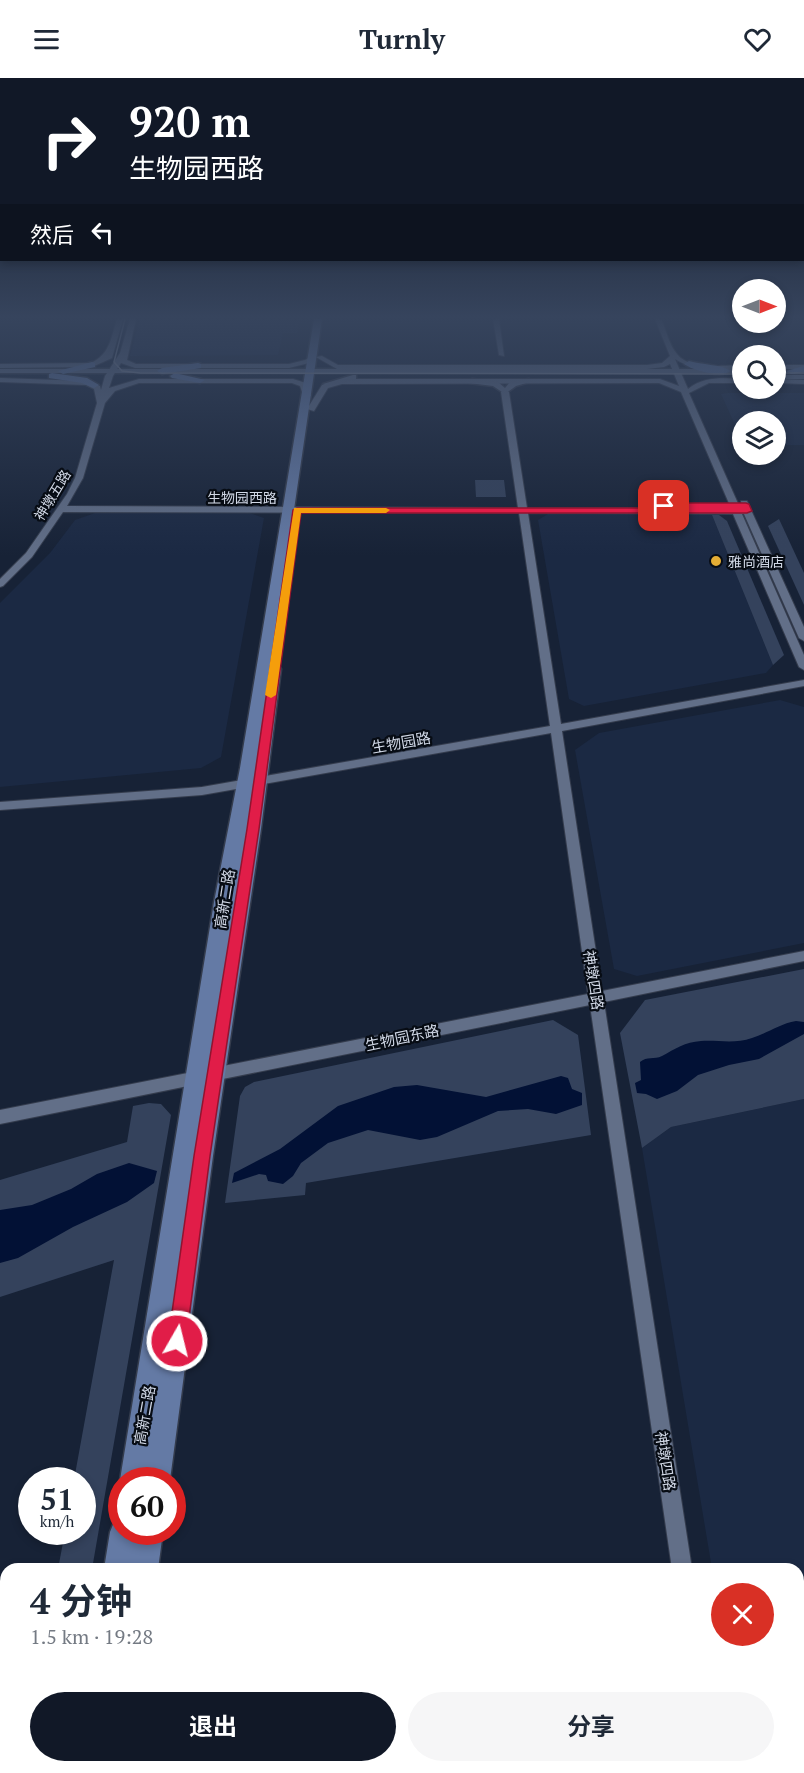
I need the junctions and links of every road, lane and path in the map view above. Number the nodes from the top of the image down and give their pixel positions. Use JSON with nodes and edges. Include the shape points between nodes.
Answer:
{"nodes":[{"id":1,"x":100,"y":398,"type":"edge"},
{"id":2,"x":102,"y":398,"type":"edge"},
{"id":3,"x":105,"y":398,"type":"edge"},
{"id":4,"x":307,"y":398,"type":"edge"},
{"id":5,"x":310,"y":398,"type":"edge"},
{"id":6,"x":313,"y":398,"type":"edge"},
{"id":7,"x":506,"y":398,"type":"edge"},
{"id":8,"x":691,"y":398,"type":"edge"},
{"id":9,"x":101,"y":403,"type":"junction"},
{"id":10,"x":309,"y":403,"type":"junction"},
{"id":11,"x":63,"y":507,"type":"junction"},
{"id":12,"x":293,"y":508,"type":"junction"},
{"id":13,"x":522,"y":508,"type":"junction"},
{"id":14,"x":741,"y":508,"type":"junction"},
{"id":15,"x":0,"y":584,"type":"edge"},
{"id":16,"x":804,"y":638,"type":"edge"},
{"id":17,"x":804,"y":667,"type":"edge"},
{"id":18,"x":804,"y":675,"type":"edge"},
{"id":19,"x":804,"y":683,"type":"edge"},
{"id":20,"x":554,"y":725,"type":"junction"},
{"id":21,"x":253,"y":779,"type":"junction"},
{"id":22,"x":0,"y":798,"type":"edge"},
{"id":23,"x":0,"y":806,"type":"edge"},
{"id":24,"x":804,"y":956,"type":"edge"},
{"id":25,"x":596,"y":996,"type":"junction"},
{"id":26,"x":207,"y":1076,"type":"junction"},
{"id":27,"x":0,"y":1117,"type":"edge"},
{"id":28,"x":135,"y":1467,"type":"edge"},
{"id":29,"x":159,"y":1467,"type":"edge"},
{"id":30,"x":122,"y":1545,"type":"edge"},
{"id":31,"x":148,"y":1545,"type":"edge"},
{"id":32,"x":119,"y":1563,"type":"edge"},
{"id":33,"x":145,"y":1563,"type":"edge"},
{"id":34,"x":681,"y":1563,"type":"edge"}],
"edges":[{"from":1,"to":9,"type":"street"},
{"from":2,"to":9,"type":"street","name":"神墩五路"},
{"from":3,"to":9,"type":"street"},
{"from":4,"to":10,"type":"street"},
{"from":5,"to":10,"type":"main road","name":"高新二路"},
{"from":6,"to":10,"type":"street"},
{"from":7,"to":13,"type":"street","name":"神墩四路"},
{"from":8,"to":14,"type":"street"},
{"from":9,"to":11,"type":"street","name":"神墩五路","via":[[79,478]]},
{"from":10,"to":12,"type":"main road","name":"高新二路"},
{"from":11,"to":12,"type":"street","name":"生物园西路"},
{"from":11,"to":15,"type":"street","name":"神墩五路","via":[[29,555]]},
{"from":12,"to":13,"type":"street","name":"生物园西路"},
{"from":12,"to":21,"type":"main road","name":"高新二路","via":[[259,683]]},
{"from":13,"to":14,"type":"street","name":"生物园西路"},
{"from":13,"to":20,"type":"street","name":"神墩四路"},
{"from":14,"to":16,"type":"street"},
{"from":14,"to":17,"type":"street"},
{"from":18,"to":20,"type":"street","name":"生物园路"},
{"from":19,"to":20,"type":"street","name":"生物园路"},
{"from":20,"to":21,"type":"street","name":"生物园路"},
{"from":20,"to":25,"type":"street","name":"神墩四路"},
{"from":21,"to":22,"type":"street","name":"生物园路"},
{"from":21,"to":23,"type":"street","name":"生物园路","via":[[202,791]]},
{"from":21,"to":26,"type":"main road","name":"高新二路","via":[[224,900]]},
{"from":24,"to":25,"type":"street","name":"生物园东路"},
{"from":25,"to":26,"type":"street","name":"生物园东路"},
{"from":25,"to":34,"type":"street","name":"神墩四路"},
{"from":26,"to":27,"type":"street","name":"生物园东路"},
{"from":26,"to":28,"type":"main road","name":"高新二路"},
{"from":26,"to":29,"type":"main road","name":"高新二路","via":[[202,1156]]},
{"from":30,"to":32,"type":"main road"},
{"from":31,"to":33,"type":"main road"}]}
